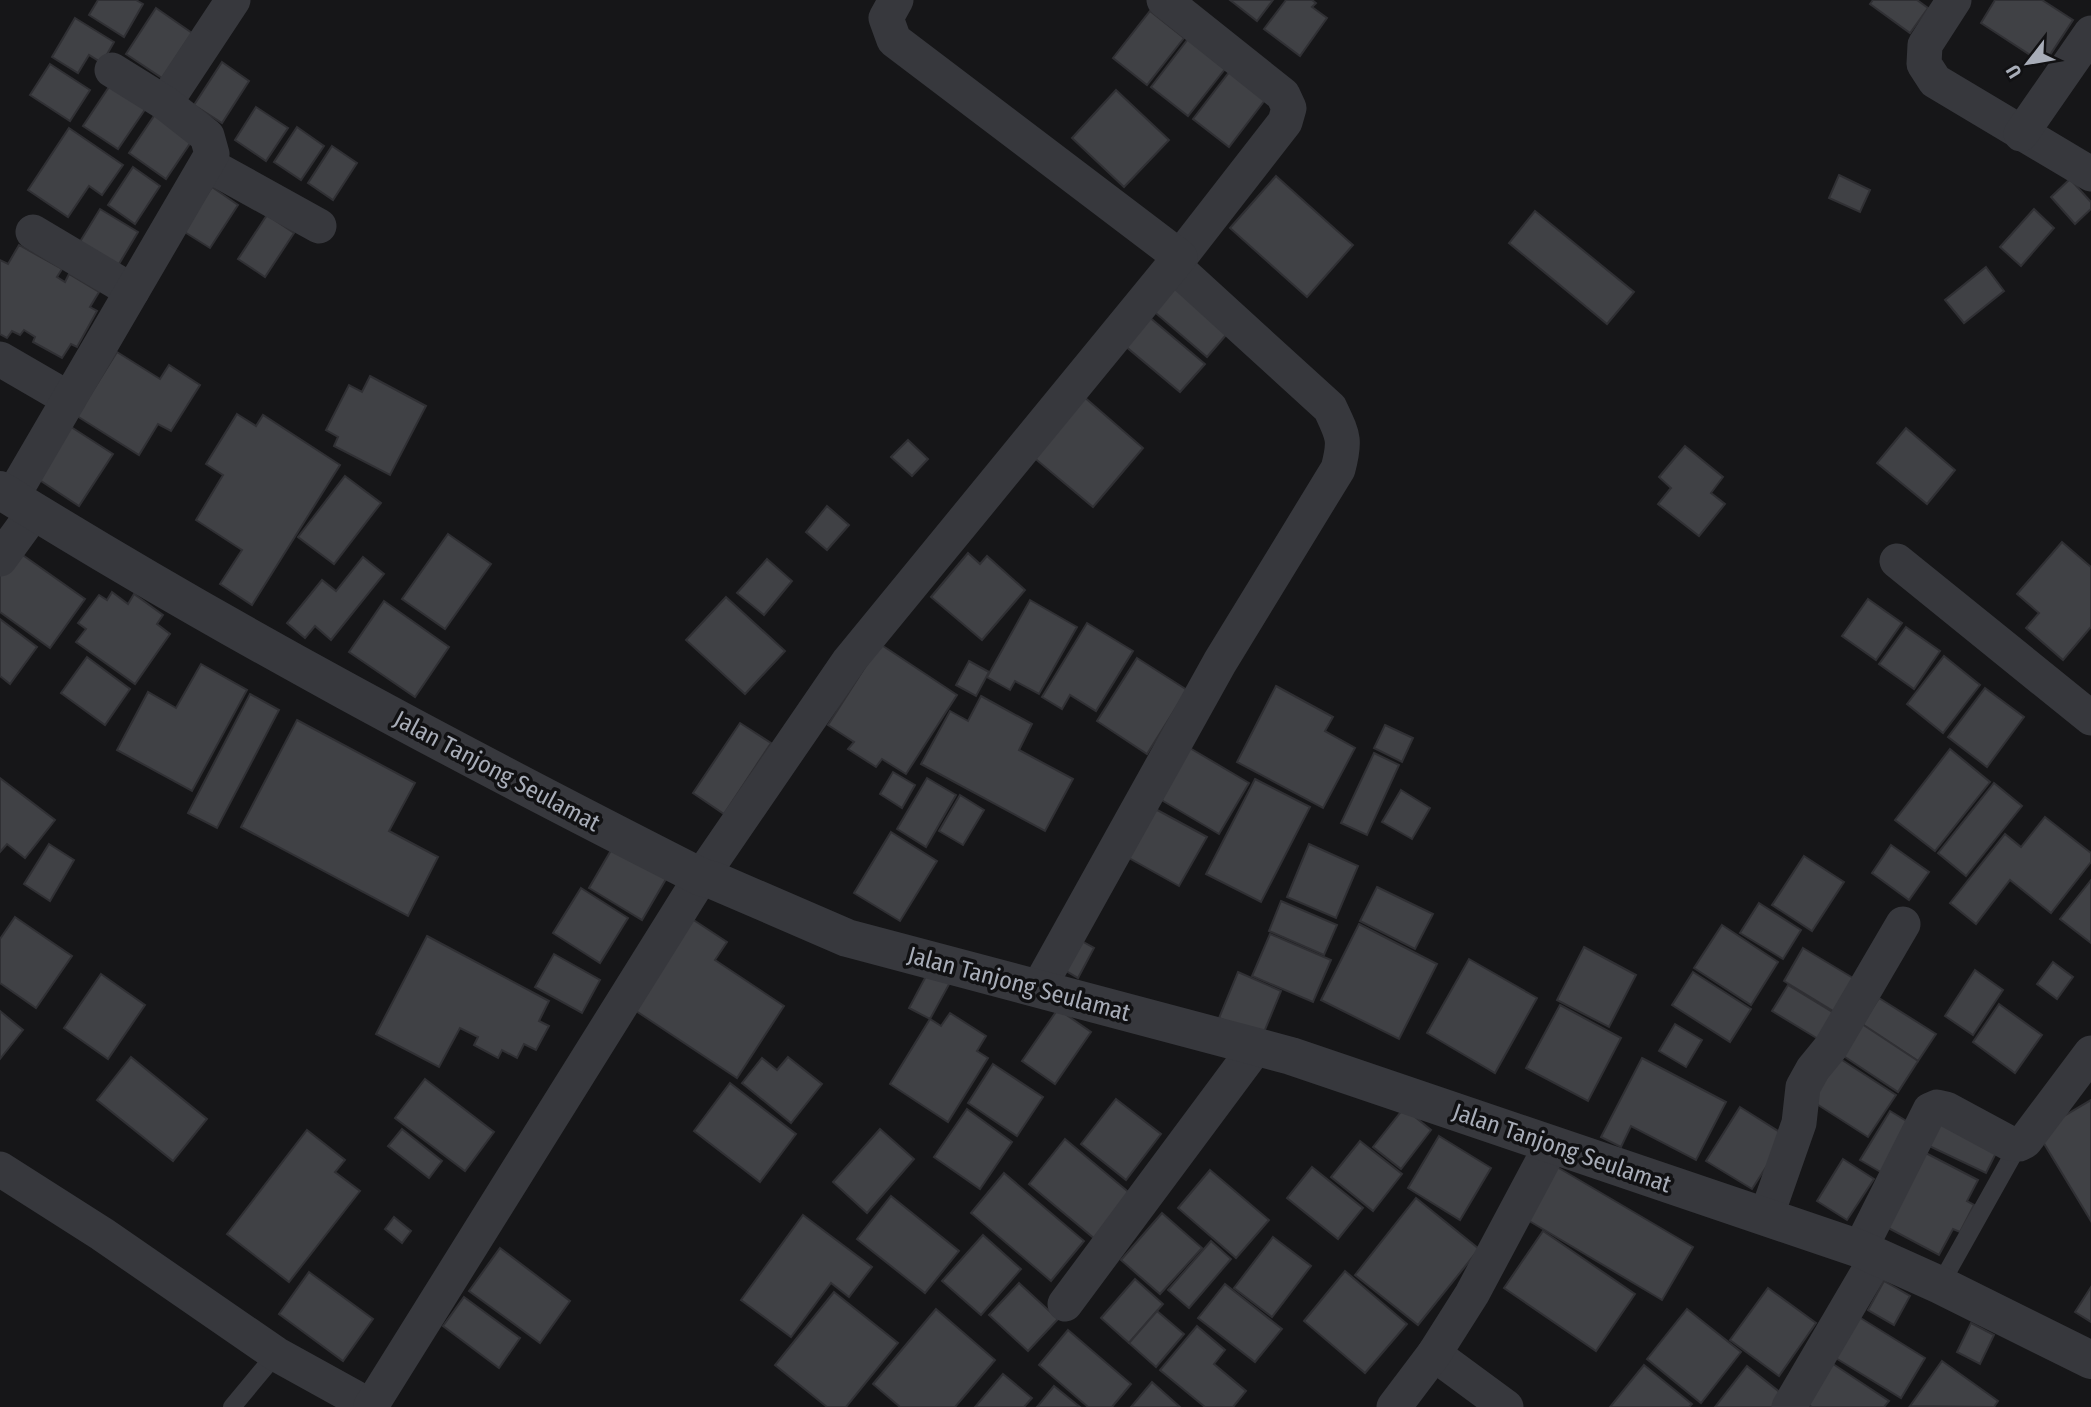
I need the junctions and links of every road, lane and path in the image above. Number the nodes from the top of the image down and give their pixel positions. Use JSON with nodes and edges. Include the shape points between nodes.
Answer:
{"nodes":[{"id":1,"x":233,"y":0,"type":"edge"},
{"id":2,"x":896,"y":0,"type":"edge"},
{"id":3,"x":1164,"y":0,"type":"edge"},
{"id":4,"x":1954,"y":0,"type":"edge"},
{"id":5,"x":2091,"y":33,"type":"edge"},
{"id":6,"x":112,"y":70,"type":"dead end"},
{"id":7,"x":165,"y":103,"type":"junction"},
{"id":8,"x":2021,"y":134,"type":"junction"},
{"id":9,"x":207,"y":164,"type":"junction"},
{"id":10,"x":2091,"y":174,"type":"edge"},
{"id":11,"x":319,"y":226,"type":"dead end"},
{"id":12,"x":33,"y":232,"type":"dead end"},
{"id":13,"x":1180,"y":257,"type":"junction"},
{"id":14,"x":132,"y":291,"type":"junction"},
{"id":15,"x":0,"y":359,"type":"edge"},
{"id":16,"x":69,"y":399,"type":"junction"},
{"id":17,"x":16,"y":499,"type":"edge"},
{"id":18,"x":0,"y":559,"type":"edge"},
{"id":19,"x":1897,"y":561,"type":"dead end"},
{"id":20,"x":2091,"y":718,"type":"edge"},
{"id":21,"x":701,"y":877,"type":"junction"},
{"id":22,"x":1903,"y":924,"type":"dead end"},
{"id":23,"x":1038,"y":989,"type":"junction"},
{"id":24,"x":1256,"y":1047,"type":"junction"},
{"id":25,"x":2091,"y":1053,"type":"edge"},
{"id":26,"x":1552,"y":1144,"type":"junction"},
{"id":27,"x":2019,"y":1144,"type":"junction"},
{"id":28,"x":0,"y":1169,"type":"edge"},
{"id":29,"x":1766,"y":1217,"type":"junction"},
{"id":30,"x":1869,"y":1253,"type":"junction"},
{"id":31,"x":1941,"y":1285,"type":"junction"},
{"id":32,"x":1065,"y":1304,"type":"dead end"},
{"id":33,"x":276,"y":1354,"type":"junction"},
{"id":34,"x":1434,"y":1354,"type":"junction"},
{"id":35,"x":2091,"y":1360,"type":"edge"},
{"id":36,"x":371,"y":1406,"type":"edge"},
{"id":37,"x":232,"y":1407,"type":"edge"},
{"id":38,"x":1394,"y":1407,"type":"edge"},
{"id":39,"x":1506,"y":1407,"type":"edge"},
{"id":40,"x":1789,"y":1407,"type":"edge"}],
"edges":[{"from":1,"to":7,"type":"street"},
{"from":2,"to":13,"type":"street","via":[[886,18],[894,40]]},
{"from":3,"to":13,"type":"street","via":[[1283,95],[1289,108],[1285,122]]},
{"from":4,"to":8,"type":"street","via":[[1925,45],[1924,64],[1935,81]]},
{"from":5,"to":8,"type":"street"},
{"from":6,"to":7,"type":"street"},
{"from":7,"to":9,"type":"street","via":[[207,136],[213,151]]},
{"from":8,"to":10,"type":"street"},
{"from":9,"to":11,"type":"street"},
{"from":9,"to":14,"type":"street"},
{"from":12,"to":14,"type":"street"},
{"from":13,"to":21,"type":"street","via":[[849,661]]},
{"from":13,"to":23,"type":"street","via":[[1184,274],[1330,408],[1344,436],[1343,450],[1338,469],[1220,662]]},
{"from":14,"to":16,"type":"street"},
{"from":15,"to":16,"type":"street"},
{"from":16,"to":17,"type":"street"},
{"from":17,"to":18,"type":"street"},
{"from":17,"to":21,"type":"street","name":"Jalan Tanjong Seulamat","via":[[201,610],[475,762]]},
{"from":19,"to":20,"type":"street"},
{"from":21,"to":23,"type":"street","name":"Jalan Tanjong Seulamat","via":[[847,938]]},
{"from":21,"to":36,"type":"street"},
{"from":22,"to":29,"type":"street","via":[[1803,1087],[1799,1123]]},
{"from":23,"to":24,"type":"street","name":"Jalan Tanjong Seulamat"},
{"from":24,"to":26,"type":"street","name":"Jalan Tanjong Seulamat"},
{"from":24,"to":32,"type":"street"},
{"from":25,"to":27,"type":"street"},
{"from":26,"to":29,"type":"street","name":"Jalan Tanjong Seulamat"},
{"from":26,"to":34,"type":"street","via":[[1472,1294]]},
{"from":27,"to":30,"type":"street","via":[[1945,1109],[1930,1110]]},
{"from":27,"to":31,"type":"lane"},
{"from":28,"to":33,"type":"street"},
{"from":29,"to":30,"type":"street","name":"Jalan Tanjong Seulamat"},
{"from":30,"to":31,"type":"street","name":"Jalan Tanjong Seulamat"},
{"from":30,"to":40,"type":"street"},
{"from":31,"to":35,"type":"street","name":"Jalan Tanjong Seulamat"},
{"from":33,"to":36,"type":"street"},
{"from":33,"to":37,"type":"lane"},
{"from":34,"to":38,"type":"street"},
{"from":34,"to":39,"type":"street"}]}
